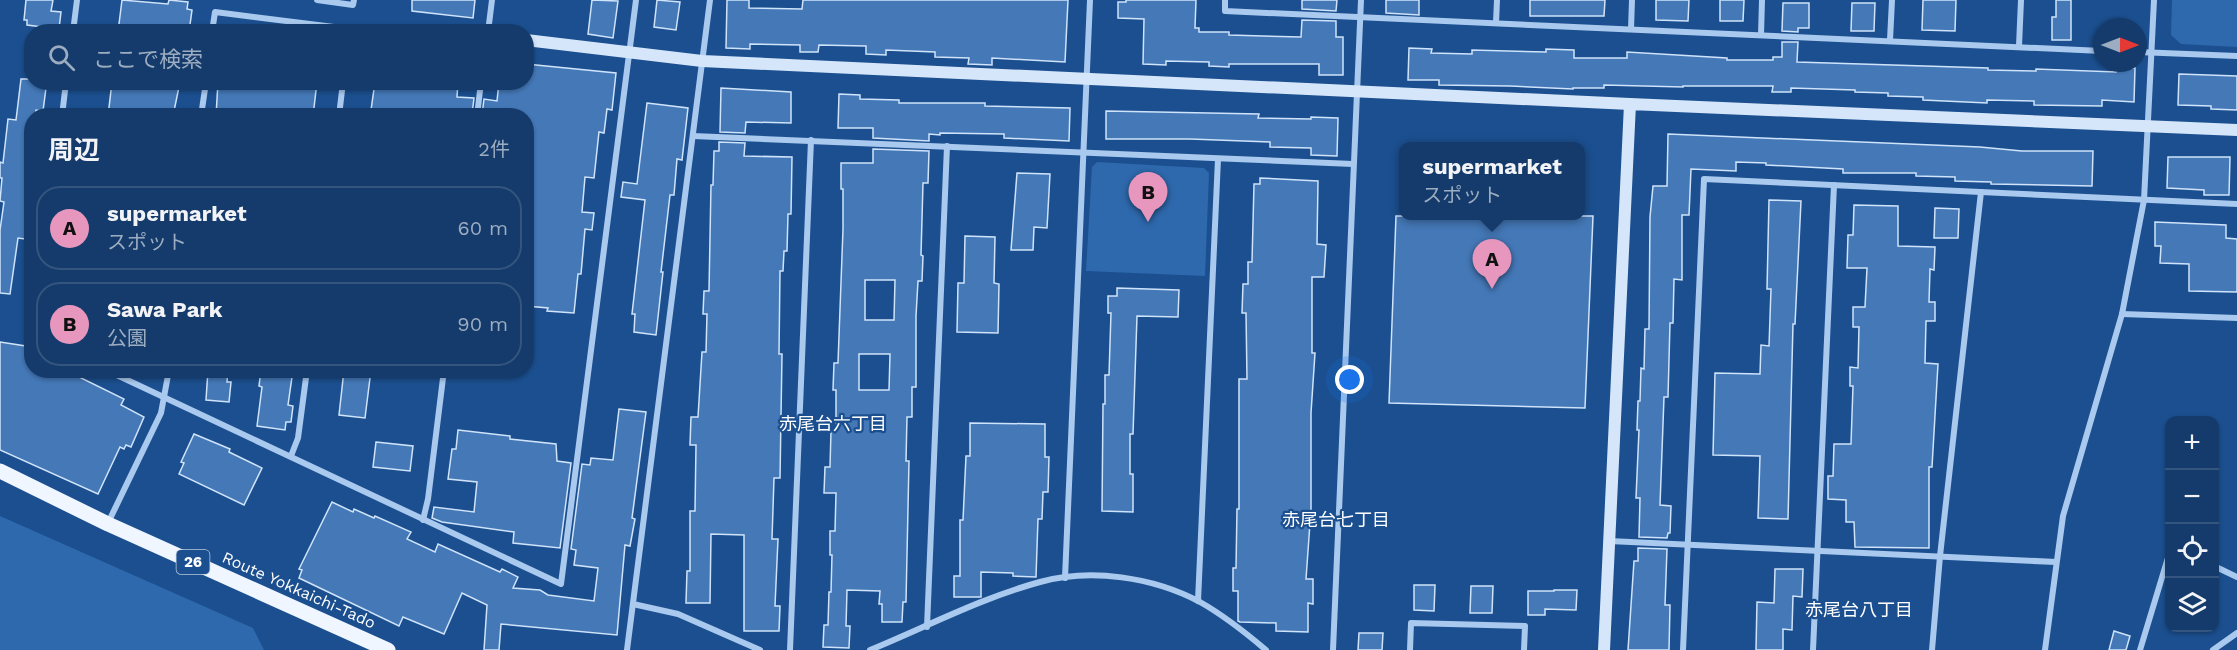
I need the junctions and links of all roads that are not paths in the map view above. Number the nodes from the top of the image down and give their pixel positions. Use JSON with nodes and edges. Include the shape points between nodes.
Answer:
{"nodes":[{"id":1,"x":77,"y":0,"type":"edge"},
{"id":2,"x":317,"y":0,"type":"edge"},
{"id":3,"x":354,"y":0,"type":"edge"},
{"id":4,"x":492,"y":0,"type":"edge"},
{"id":5,"x":636,"y":0,"type":"edge"},
{"id":6,"x":710,"y":0,"type":"edge"},
{"id":7,"x":1090,"y":0,"type":"edge"},
{"id":8,"x":1225,"y":0,"type":"edge"},
{"id":9,"x":1361,"y":0,"type":"edge"},
{"id":10,"x":1497,"y":0,"type":"edge"},
{"id":11,"x":1632,"y":0,"type":"edge"},
{"id":12,"x":1762,"y":0,"type":"edge"},
{"id":13,"x":1892,"y":0,"type":"edge"},
{"id":14,"x":2021,"y":0,"type":"edge"},
{"id":15,"x":2154,"y":0,"type":"edge"},
{"id":16,"x":1360,"y":16,"type":"junction"},
{"id":17,"x":1496,"y":23,"type":"junction"},
{"id":18,"x":74,"y":24,"type":"edge"},
{"id":19,"x":213,"y":24,"type":"edge"},
{"id":20,"x":310,"y":24,"type":"edge"},
{"id":21,"x":489,"y":24,"type":"edge"},
{"id":22,"x":1631,"y":29,"type":"junction"},
{"id":23,"x":1761,"y":35,"type":"junction"},
{"id":24,"x":1890,"y":40,"type":"junction"},
{"id":25,"x":534,"y":41,"type":"edge"},
{"id":26,"x":2019,"y":46,"type":"junction"},
{"id":27,"x":2093,"y":50,"type":"edge"},
{"id":28,"x":2147,"y":53,"type":"edge"},
{"id":29,"x":2151,"y":53,"type":"junction"},
{"id":30,"x":630,"y":54,"type":"junction"},
{"id":31,"x":2237,"y":56,"type":"edge"},
{"id":32,"x":702,"y":61,"type":"junction"},
{"id":33,"x":1086,"y":79,"type":"junction"},
{"id":34,"x":65,"y":90,"type":"edge"},
{"id":35,"x":205,"y":90,"type":"edge"},
{"id":36,"x":342,"y":90,"type":"edge"},
{"id":37,"x":480,"y":90,"type":"edge"},
{"id":38,"x":1357,"y":92,"type":"junction"},
{"id":39,"x":1630,"y":104,"type":"junction"},
{"id":40,"x":63,"y":108,"type":"edge"},
{"id":41,"x":202,"y":108,"type":"edge"},
{"id":42,"x":340,"y":108,"type":"edge"},
{"id":43,"x":478,"y":108,"type":"edge"},
{"id":44,"x":2148,"y":126,"type":"junction"},
{"id":45,"x":2237,"y":130,"type":"edge"},
{"id":46,"x":693,"y":136,"type":"junction"},
{"id":47,"x":811,"y":140,"type":"junction"},
{"id":48,"x":947,"y":146,"type":"junction"},
{"id":49,"x":1083,"y":152,"type":"junction"},
{"id":50,"x":1218,"y":159,"type":"junction"},
{"id":51,"x":1353,"y":164,"type":"junction"},
{"id":52,"x":1834,"y":184,"type":"junction"},
{"id":53,"x":1981,"y":192,"type":"junction"},
{"id":54,"x":2144,"y":200,"type":"junction"},
{"id":55,"x":2237,"y":204,"type":"edge"},
{"id":56,"x":2122,"y":314,"type":"junction"},
{"id":57,"x":2237,"y":318,"type":"edge"},
{"id":58,"x":123,"y":378,"type":"edge"},
{"id":59,"x":168,"y":378,"type":"edge"},
{"id":60,"x":306,"y":378,"type":"edge"},
{"id":61,"x":443,"y":378,"type":"edge"},
{"id":62,"x":164,"y":398,"type":"junction"},
{"id":63,"x":291,"y":456,"type":"junction"},
{"id":64,"x":0,"y":471,"type":"edge"},
{"id":65,"x":423,"y":520,"type":"junction"},
{"id":66,"x":108,"y":524,"type":"junction"},
{"id":67,"x":1609,"y":541,"type":"junction"},
{"id":68,"x":1688,"y":546,"type":"junction"},
{"id":69,"x":1818,"y":550,"type":"junction"},
{"id":70,"x":1940,"y":556,"type":"junction"},
{"id":71,"x":2056,"y":562,"type":"junction"},
{"id":72,"x":2165,"y":565,"type":"edge"},
{"id":73,"x":2219,"y":568,"type":"edge"},
{"id":74,"x":2237,"y":577,"type":"edge"},
{"id":75,"x":1065,"y":578,"type":"junction"},
{"id":76,"x":1198,"y":601,"type":"junction"},
{"id":77,"x":633,"y":604,"type":"junction"},
{"id":78,"x":927,"y":627,"type":"junction"},
{"id":79,"x":2237,"y":633,"type":"edge"},
{"id":80,"x":388,"y":650,"type":"edge"},
{"id":81,"x":627,"y":650,"type":"edge"},
{"id":82,"x":760,"y":650,"type":"edge"},
{"id":83,"x":790,"y":650,"type":"edge"},
{"id":84,"x":870,"y":650,"type":"edge"},
{"id":85,"x":1266,"y":650,"type":"edge"},
{"id":86,"x":1333,"y":650,"type":"edge"},
{"id":87,"x":1410,"y":650,"type":"edge"},
{"id":88,"x":1524,"y":650,"type":"edge"},
{"id":89,"x":1604,"y":650,"type":"edge"},
{"id":90,"x":1683,"y":650,"type":"edge"},
{"id":91,"x":1813,"y":650,"type":"edge"},
{"id":92,"x":1932,"y":650,"type":"edge"},
{"id":93,"x":2045,"y":650,"type":"edge"},
{"id":94,"x":2140,"y":650,"type":"edge"},
{"id":95,"x":2213,"y":650,"type":"edge"}],
"edges":[{"from":1,"to":18,"type":"street"},
{"from":2,"to":3,"type":"street","via":[[353,5]]},
{"from":4,"to":21,"type":"street"},
{"from":5,"to":30,"type":"street"},
{"from":6,"to":32,"type":"street"},
{"from":7,"to":33,"type":"street"},
{"from":8,"to":16,"type":"street","via":[[1225,11]]},
{"from":9,"to":16,"type":"street"},
{"from":10,"to":17,"type":"street"},
{"from":11,"to":22,"type":"street"},
{"from":12,"to":23,"type":"street"},
{"from":13,"to":24,"type":"street"},
{"from":14,"to":26,"type":"street"},
{"from":15,"to":29,"type":"street"},
{"from":16,"to":17,"type":"street"},
{"from":16,"to":38,"type":"street"},
{"from":17,"to":22,"type":"street"},
{"from":19,"to":20,"type":"street","via":[[215,12]]},
{"from":22,"to":23,"type":"street"},
{"from":23,"to":24,"type":"street"},
{"from":24,"to":26,"type":"street"},
{"from":25,"to":30,"type":"street"},
{"from":26,"to":27,"type":"street"},
{"from":28,"to":29,"type":"street"},
{"from":29,"to":31,"type":"street"},
{"from":29,"to":44,"type":"street"},
{"from":30,"to":32,"type":"street"},
{"from":30,"to":65,"type":"street","via":[[561,584]]},
{"from":32,"to":33,"type":"street"},
{"from":32,"to":46,"type":"street"},
{"from":33,"to":38,"type":"street"},
{"from":33,"to":49,"type":"street"},
{"from":34,"to":40,"type":"street"},
{"from":35,"to":41,"type":"street"},
{"from":36,"to":42,"type":"street"},
{"from":37,"to":43,"type":"street"},
{"from":38,"to":39,"type":"street"},
{"from":38,"to":51,"type":"street"},
{"from":39,"to":44,"type":"street"},
{"from":39,"to":67,"type":"street"},
{"from":44,"to":45,"type":"street"},
{"from":44,"to":54,"type":"street"},
{"from":46,"to":47,"type":"street"},
{"from":46,"to":77,"type":"street"},
{"from":47,"to":48,"type":"street"},
{"from":47,"to":83,"type":"street"},
{"from":48,"to":49,"type":"street"},
{"from":48,"to":78,"type":"street"},
{"from":49,"to":50,"type":"street"},
{"from":49,"to":75,"type":"street"},
{"from":50,"to":51,"type":"street"},
{"from":50,"to":76,"type":"street"},
{"from":51,"to":86,"type":"street"},
{"from":52,"to":53,"type":"street"},
{"from":52,"to":68,"type":"street","via":[[1704,179]]},
{"from":52,"to":69,"type":"street"},
{"from":53,"to":54,"type":"street"},
{"from":53,"to":70,"type":"street"},
{"from":54,"to":55,"type":"street"},
{"from":54,"to":56,"type":"street"},
{"from":56,"to":57,"type":"street"},
{"from":56,"to":71,"type":"street","via":[[2063,516]]},
{"from":58,"to":62,"type":"street"},
{"from":59,"to":62,"type":"street"},
{"from":60,"to":63,"type":"street","via":[[298,438]]},
{"from":61,"to":65,"type":"street"},
{"from":62,"to":63,"type":"street"},
{"from":62,"to":66,"type":"street","via":[[161,413]]},
{"from":63,"to":65,"type":"street"},
{"from":64,"to":66,"type":"main road","name":"Route Yokkaichi-Tado","number":"26"},
{"from":66,"to":80,"type":"main road","name":"Route Yokkaichi-Tado","number":"26"},
{"from":67,"to":68,"type":"street"},
{"from":67,"to":89,"type":"street"},
{"from":68,"to":69,"type":"street"},
{"from":68,"to":90,"type":"street"},
{"from":69,"to":70,"type":"street"},
{"from":69,"to":91,"type":"street"},
{"from":70,"to":71,"type":"street"},
{"from":70,"to":92,"type":"street"},
{"from":71,"to":93,"type":"street"},
{"from":72,"to":94,"type":"street"},
{"from":73,"to":74,"type":"street"},
{"from":75,"to":76,"type":"street","via":[[1138,580]]},
{"from":75,"to":78,"type":"street","via":[[1040,582]]},
{"from":76,"to":85,"type":"street"},
{"from":77,"to":81,"type":"street"},
{"from":77,"to":82,"type":"street","via":[[678,614]]},
{"from":78,"to":84,"type":"street"},
{"from":79,"to":95,"type":"street"},
{"from":87,"to":88,"type":"street","via":[[1411,623],[1525,626]]}]}
